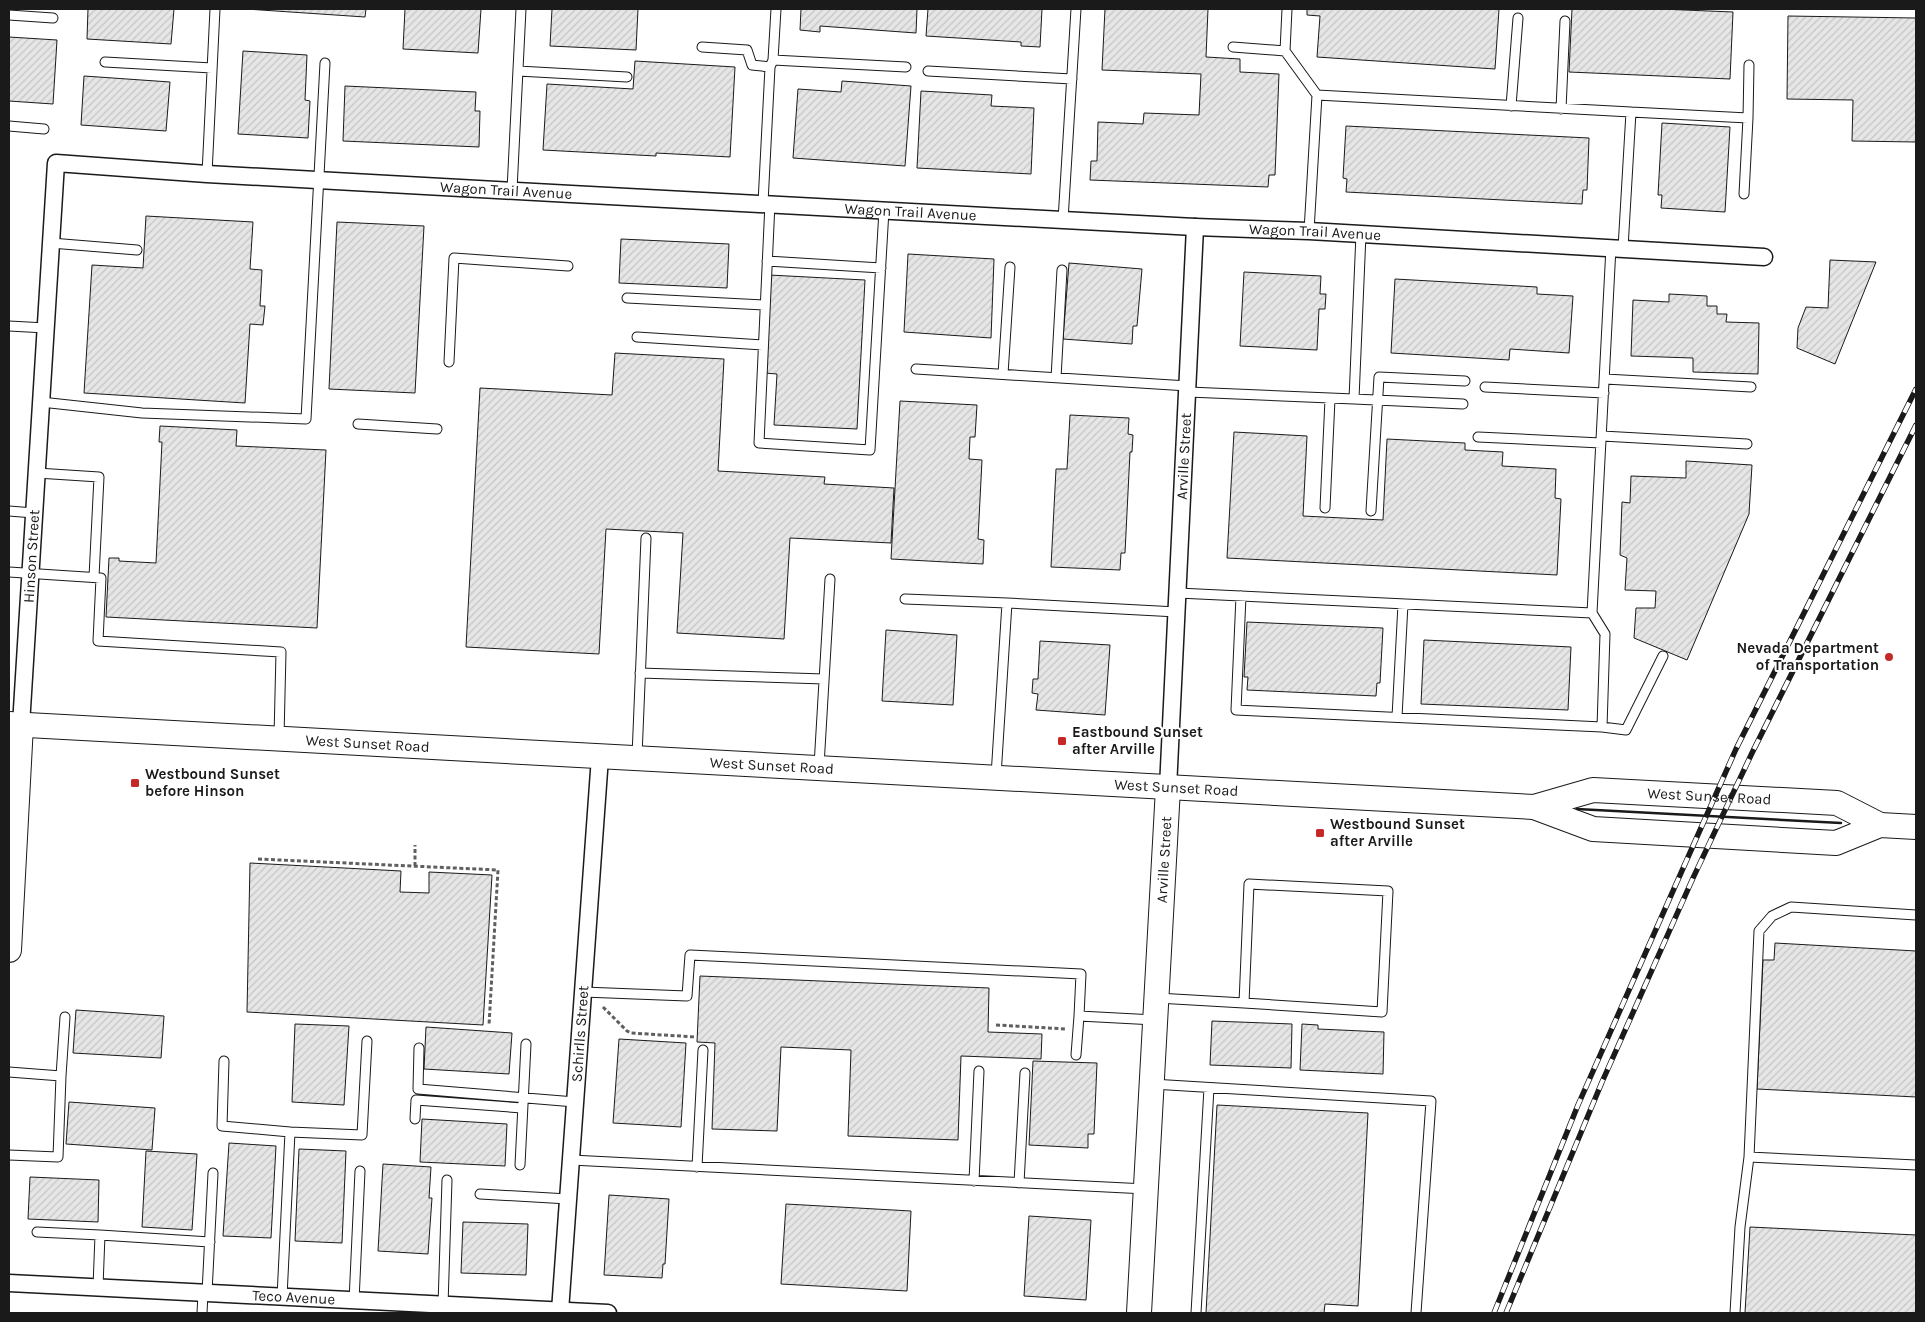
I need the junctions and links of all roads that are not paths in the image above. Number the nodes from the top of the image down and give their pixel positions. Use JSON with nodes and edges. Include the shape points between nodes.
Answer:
{"nodes":[{"id":1,"x":215,"y":9,"type":"edge"},
{"id":2,"x":521,"y":9,"type":"edge"},
{"id":3,"x":776,"y":9,"type":"edge"},
{"id":4,"x":1076,"y":9,"type":"edge"},
{"id":5,"x":1286,"y":9,"type":"edge"},
{"id":6,"x":9,"y":15,"type":"edge"},
{"id":7,"x":53,"y":18,"type":"dead end"},
{"id":8,"x":1518,"y":18,"type":"dead end"},
{"id":9,"x":1565,"y":21,"type":"dead end"},
{"id":10,"x":702,"y":47,"type":"dead end"},
{"id":11,"x":1233,"y":48,"type":"dead end"},
{"id":12,"x":1285,"y":51,"type":"junction"},
{"id":13,"x":105,"y":62,"type":"dead end"},
{"id":14,"x":771,"y":63,"type":"junction"},
{"id":15,"x":325,"y":64,"type":"dead end"},
{"id":16,"x":1749,"y":65,"type":"dead end"},
{"id":17,"x":906,"y":67,"type":"dead end"},
{"id":18,"x":212,"y":68,"type":"junction"},
{"id":19,"x":518,"y":71,"type":"junction"},
{"id":20,"x":928,"y":71,"type":"dead end"},
{"id":21,"x":627,"y":77,"type":"dead end"},
{"id":22,"x":1072,"y":79,"type":"junction"},
{"id":23,"x":1317,"y":95,"type":"junction"},
{"id":24,"x":1511,"y":106,"type":"junction"},
{"id":25,"x":1561,"y":109,"type":"junction"},
{"id":26,"x":1631,"y":112,"type":"junction"},
{"id":27,"x":1748,"y":118,"type":"junction"},
{"id":28,"x":9,"y":126,"type":"edge"},
{"id":29,"x":44,"y":129,"type":"dead end"},
{"id":30,"x":56,"y":163,"type":"joint"},
{"id":31,"x":207,"y":174,"type":"junction"},
{"id":32,"x":319,"y":180,"type":"junction"},
{"id":33,"x":512,"y":190,"type":"junction"},
{"id":34,"x":1744,"y":194,"type":"dead end"},
{"id":35,"x":767,"y":203,"type":"junction"},
{"id":36,"x":884,"y":210,"type":"junction"},
{"id":37,"x":1063,"y":220,"type":"junction"},
{"id":38,"x":1195,"y":227,"type":"junction"},
{"id":39,"x":1309,"y":231,"type":"junction"},
{"id":40,"x":1361,"y":234,"type":"junction"},
{"id":41,"x":51,"y":243,"type":"junction"},
{"id":42,"x":1617,"y":248,"type":"junction"},
{"id":43,"x":137,"y":250,"type":"dead end"},
{"id":44,"x":1764,"y":257,"type":"dead end"},
{"id":45,"x":767,"y":261,"type":"junction"},
{"id":46,"x":568,"y":266,"type":"dead end"},
{"id":47,"x":1010,"y":267,"type":"dead end"},
{"id":48,"x":881,"y":268,"type":"junction"},
{"id":49,"x":1062,"y":270,"type":"dead end"},
{"id":50,"x":627,"y":298,"type":"dead end"},
{"id":51,"x":765,"y":305,"type":"junction"},
{"id":52,"x":9,"y":326,"type":"edge"},
{"id":53,"x":46,"y":328,"type":"junction"},
{"id":54,"x":637,"y":337,"type":"dead end"},
{"id":55,"x":763,"y":345,"type":"junction"},
{"id":56,"x":449,"y":362,"type":"dead end"},
{"id":57,"x":916,"y":369,"type":"dead end"},
{"id":58,"x":1004,"y":374,"type":"junction"},
{"id":59,"x":1056,"y":378,"type":"junction"},
{"id":60,"x":1605,"y":379,"type":"junction"},
{"id":61,"x":1464,"y":381,"type":"dead end"},
{"id":62,"x":1484,"y":386,"type":"dead end"},
{"id":63,"x":1751,"y":387,"type":"dead end"},
{"id":64,"x":1188,"y":389,"type":"junction"},
{"id":65,"x":1604,"y":393,"type":"junction"},
{"id":66,"x":1330,"y":399,"type":"junction"},
{"id":67,"x":1354,"y":399,"type":"junction"},
{"id":68,"x":1378,"y":400,"type":"junction"},
{"id":69,"x":41,"y":402,"type":"junction"},
{"id":70,"x":1463,"y":404,"type":"dead end"},
{"id":71,"x":358,"y":424,"type":"dead end"},
{"id":72,"x":437,"y":429,"type":"dead end"},
{"id":73,"x":1478,"y":437,"type":"dead end"},
{"id":74,"x":1602,"y":440,"type":"junction"},
{"id":75,"x":1747,"y":444,"type":"dead end"},
{"id":76,"x":37,"y":473,"type":"junction"},
{"id":77,"x":1325,"y":508,"type":"dead end"},
{"id":78,"x":9,"y":511,"type":"edge"},
{"id":79,"x":1371,"y":511,"type":"dead end"},
{"id":80,"x":34,"y":513,"type":"junction"},
{"id":81,"x":646,"y":538,"type":"dead end"},
{"id":82,"x":9,"y":572,"type":"edge"},
{"id":83,"x":31,"y":573,"type":"junction"},
{"id":84,"x":94,"y":577,"type":"junction"},
{"id":85,"x":830,"y":579,"type":"dead end"},
{"id":86,"x":1178,"y":592,"type":"junction"},
{"id":87,"x":1241,"y":596,"type":"junction"},
{"id":88,"x":905,"y":599,"type":"dead end"},
{"id":89,"x":1007,"y":603,"type":"junction"},
{"id":90,"x":1403,"y":604,"type":"junction"},
{"id":91,"x":1177,"y":612,"type":"junction"},
{"id":92,"x":1592,"y":613,"type":"junction"},
{"id":93,"x":1663,"y":656,"type":"dead end"},
{"id":94,"x":640,"y":673,"type":"junction"},
{"id":95,"x":824,"y":679,"type":"junction"},
{"id":96,"x":1397,"y":717,"type":"junction"},
{"id":97,"x":15,"y":724,"type":"edge"},
{"id":98,"x":1602,"y":727,"type":"junction"},
{"id":99,"x":279,"y":739,"type":"junction"},
{"id":100,"x":600,"y":757,"type":"junction"},
{"id":101,"x":637,"y":759,"type":"junction"},
{"id":102,"x":819,"y":769,"type":"junction"},
{"id":103,"x":996,"y":779,"type":"junction"},
{"id":104,"x":1168,"y":788,"type":"junction"},
{"id":105,"x":1534,"y":807,"type":"junction"},
{"id":106,"x":1880,"y":825,"type":"junction"},
{"id":107,"x":1916,"y":827,"type":"edge"},
{"id":108,"x":1916,"y":914,"type":"edge"},
{"id":109,"x":10,"y":917,"type":"edge"},
{"id":110,"x":9,"y":950,"type":"edge"},
{"id":111,"x":583,"y":992,"type":"junction"},
{"id":112,"x":1244,"y":1003,"type":"junction"},
{"id":113,"x":1156,"y":1009,"type":"junction"},
{"id":114,"x":1079,"y":1016,"type":"junction"},
{"id":115,"x":65,"y":1017,"type":"dead end"},
{"id":116,"x":367,"y":1041,"type":"dead end"},
{"id":117,"x":526,"y":1044,"type":"dead end"},
{"id":118,"x":419,"y":1048,"type":"dead end"},
{"id":119,"x":703,"y":1050,"type":"dead end"},
{"id":120,"x":1076,"y":1055,"type":"dead end"},
{"id":121,"x":224,"y":1061,"type":"dead end"},
{"id":122,"x":979,"y":1071,"type":"dead end"},
{"id":123,"x":9,"y":1072,"type":"edge"},
{"id":124,"x":1025,"y":1073,"type":"dead end"},
{"id":125,"x":61,"y":1076,"type":"junction"},
{"id":126,"x":1152,"y":1084,"type":"junction"},
{"id":127,"x":1209,"y":1088,"type":"junction"},
{"id":128,"x":523,"y":1098,"type":"junction"},
{"id":129,"x":575,"y":1102,"type":"junction"},
{"id":130,"x":522,"y":1108,"type":"junction"},
{"id":131,"x":414,"y":1119,"type":"dead end"},
{"id":132,"x":290,"y":1132,"type":"junction"},
{"id":133,"x":9,"y":1155,"type":"edge"},
{"id":134,"x":1749,"y":1158,"type":"junction"},
{"id":135,"x":571,"y":1160,"type":"junction"},
{"id":136,"x":520,"y":1165,"type":"dead end"},
{"id":137,"x":1916,"y":1165,"type":"edge"},
{"id":138,"x":697,"y":1167,"type":"junction"},
{"id":139,"x":360,"y":1171,"type":"dead end"},
{"id":140,"x":213,"y":1172,"type":"dead end"},
{"id":141,"x":447,"y":1180,"type":"dead end"},
{"id":142,"x":974,"y":1181,"type":"junction"},
{"id":143,"x":1019,"y":1183,"type":"junction"},
{"id":144,"x":1146,"y":1189,"type":"junction"},
{"id":145,"x":480,"y":1194,"type":"dead end"},
{"id":146,"x":568,"y":1198,"type":"junction"},
{"id":147,"x":37,"y":1232,"type":"dead end"},
{"id":148,"x":100,"y":1235,"type":"junction"},
{"id":149,"x":210,"y":1242,"type":"junction"},
{"id":150,"x":9,"y":1283,"type":"edge"},
{"id":151,"x":98,"y":1288,"type":"junction"},
{"id":152,"x":205,"y":1293,"type":"junction"},
{"id":153,"x":282,"y":1297,"type":"junction"},
{"id":154,"x":354,"y":1301,"type":"junction"},
{"id":155,"x":443,"y":1305,"type":"junction"},
{"id":156,"x":421,"y":1309,"type":"edge"},
{"id":157,"x":570,"y":1312,"type":"edge"},
{"id":158,"x":202,"y":1313,"type":"edge"},
{"id":159,"x":608,"y":1313,"type":"edge"},
{"id":160,"x":1139,"y":1313,"type":"edge"},
{"id":161,"x":1196,"y":1313,"type":"edge"},
{"id":162,"x":1416,"y":1313,"type":"edge"},
{"id":163,"x":1735,"y":1313,"type":"edge"}],
"edges":[{"from":1,"to":18,"type":"lane"},
{"from":2,"to":19,"type":"lane"},
{"from":3,"to":14,"type":"lane"},
{"from":4,"to":22,"type":"lane"},
{"from":5,"to":12,"type":"lane"},
{"from":6,"to":7,"type":"lane"},
{"from":8,"to":24,"type":"lane"},
{"from":9,"to":25,"type":"lane"},
{"from":10,"to":14,"type":"lane","via":[[747,50],[752,65]]},
{"from":11,"to":12,"type":"lane"},
{"from":12,"to":23,"type":"lane"},
{"from":13,"to":18,"type":"lane"},
{"from":14,"to":17,"type":"lane"},
{"from":14,"to":35,"type":"lane"},
{"from":15,"to":32,"type":"lane"},
{"from":16,"to":27,"type":"lane"},
{"from":18,"to":31,"type":"lane"},
{"from":19,"to":21,"type":"lane"},
{"from":19,"to":33,"type":"lane"},
{"from":20,"to":22,"type":"lane"},
{"from":22,"to":37,"type":"lane"},
{"from":23,"to":24,"type":"lane"},
{"from":23,"to":39,"type":"lane"},
{"from":24,"to":25,"type":"lane"},
{"from":25,"to":26,"type":"lane"},
{"from":26,"to":27,"type":"lane"},
{"from":26,"to":42,"type":"lane"},
{"from":27,"to":34,"type":"lane"},
{"from":28,"to":29,"type":"lane"},
{"from":30,"to":31,"type":"street","name":"Wagon Trail Avenue"},
{"from":30,"to":41,"type":"street","name":"Hinson Street"},
{"from":31,"to":32,"type":"street","name":"Wagon Trail Avenue"},
{"from":32,"to":33,"type":"street","name":"Wagon Trail Avenue"},
{"from":32,"to":69,"type":"lane","via":[[306,418],[142,413]]},
{"from":33,"to":35,"type":"street","name":"Wagon Trail Avenue"},
{"from":35,"to":36,"type":"street","name":"Wagon Trail Avenue"},
{"from":35,"to":45,"type":"lane"},
{"from":36,"to":37,"type":"street","name":"Wagon Trail Avenue"},
{"from":36,"to":48,"type":"lane"},
{"from":37,"to":38,"type":"street","name":"Wagon Trail Avenue"},
{"from":38,"to":39,"type":"street","name":"Wagon Trail Avenue"},
{"from":38,"to":64,"type":"street","name":"Arville Street"},
{"from":39,"to":40,"type":"street","name":"Wagon Trail Avenue"},
{"from":40,"to":42,"type":"street","name":"Wagon Trail Avenue"},
{"from":40,"to":67,"type":"lane"},
{"from":41,"to":43,"type":"lane"},
{"from":41,"to":53,"type":"street","name":"Hinson Street"},
{"from":42,"to":44,"type":"street","name":"Wagon Trail Avenue"},
{"from":42,"to":60,"type":"lane"},
{"from":45,"to":48,"type":"lane"},
{"from":45,"to":51,"type":"lane"},
{"from":46,"to":56,"type":"lane","via":[[454,258]]},
{"from":47,"to":58,"type":"lane"},
{"from":48,"to":55,"type":"lane","via":[[870,450],[759,443]]},
{"from":49,"to":59,"type":"lane"},
{"from":50,"to":51,"type":"lane"},
{"from":51,"to":55,"type":"lane"},
{"from":52,"to":53,"type":"lane"},
{"from":53,"to":69,"type":"street","name":"Hinson Street"},
{"from":54,"to":55,"type":"lane"},
{"from":57,"to":58,"type":"lane"},
{"from":58,"to":59,"type":"lane"},
{"from":59,"to":64,"type":"lane"},
{"from":60,"to":63,"type":"lane"},
{"from":60,"to":65,"type":"lane"},
{"from":61,"to":68,"type":"lane","via":[[1379,377]]},
{"from":62,"to":65,"type":"lane"},
{"from":64,"to":66,"type":"lane"},
{"from":64,"to":86,"type":"street","name":"Arville Street"},
{"from":65,"to":74,"type":"lane"},
{"from":66,"to":67,"type":"lane"},
{"from":66,"to":77,"type":"lane"},
{"from":67,"to":68,"type":"lane"},
{"from":68,"to":70,"type":"lane"},
{"from":68,"to":79,"type":"lane"},
{"from":69,"to":76,"type":"street","name":"Hinson Street"},
{"from":71,"to":72,"type":"lane"},
{"from":73,"to":74,"type":"lane"},
{"from":74,"to":75,"type":"lane"},
{"from":74,"to":92,"type":"lane"},
{"from":76,"to":80,"type":"street","name":"Hinson Street"},
{"from":76,"to":84,"type":"lane","via":[[99,477]]},
{"from":78,"to":80,"type":"lane"},
{"from":80,"to":83,"type":"street","name":"Hinson Street"},
{"from":81,"to":94,"type":"lane"},
{"from":82,"to":83,"type":"lane"},
{"from":83,"to":84,"type":"lane"},
{"from":83,"to":97,"type":"street","name":"Hinson Street"},
{"from":84,"to":99,"type":"lane","via":[[101,578],[98,641],[281,652]]},
{"from":85,"to":95,"type":"lane"},
{"from":86,"to":87,"type":"lane"},
{"from":86,"to":91,"type":"street","name":"Arville Street"},
{"from":87,"to":90,"type":"lane"},
{"from":87,"to":96,"type":"lane","via":[[1236,710]]},
{"from":88,"to":89,"type":"lane"},
{"from":89,"to":91,"type":"lane"},
{"from":89,"to":103,"type":"lane"},
{"from":90,"to":92,"type":"lane"},
{"from":90,"to":96,"type":"lane"},
{"from":91,"to":104,"type":"street","name":"Arville Street"},
{"from":92,"to":98,"type":"lane","via":[[1606,634]]},
{"from":93,"to":98,"type":"lane","via":[[1626,730]]},
{"from":94,"to":95,"type":"lane"},
{"from":94,"to":101,"type":"lane"},
{"from":95,"to":102,"type":"lane"},
{"from":96,"to":98,"type":"lane"},
{"from":97,"to":99,"type":"main road","name":"West Sunset Road"},
{"from":97,"to":109,"type":"main road","name":"Hinson Street"},
{"from":99,"to":100,"type":"main road","name":"West Sunset Road"},
{"from":100,"to":101,"type":"main road","name":"West Sunset Road"},
{"from":100,"to":111,"type":"street","name":"Schirlls Street"},
{"from":101,"to":102,"type":"main road","name":"West Sunset Road"},
{"from":102,"to":103,"type":"main road","name":"West Sunset Road"},
{"from":103,"to":104,"type":"main road","name":"West Sunset Road"},
{"from":104,"to":105,"type":"main road","name":"West Sunset Road"},
{"from":104,"to":113,"type":"main road","name":"Arville Street"},
{"from":105,"to":106,"type":"main road","name":"West Sunset Road","via":[[1593,829],[1836,843]]},
{"from":105,"to":106,"type":"main road","name":"West Sunset Road","via":[[1593,790],[1681,794],[1837,803]]},
{"from":106,"to":107,"type":"main road","name":"West Sunset Road"},
{"from":108,"to":134,"type":"lane","via":[[1792,907],[1772,916],[1759,931]]},
{"from":109,"to":110,"type":"main road","name":"Hinson Street"},
{"from":111,"to":114,"type":"lane","via":[[688,996],[690,955],[1081,974]]},
{"from":111,"to":129,"type":"street","name":"Schirlls Street"},
{"from":112,"to":112,"type":"lane","via":[[1249,884],[1388,891],[1382,1012]]},
{"from":112,"to":113,"type":"lane"},
{"from":113,"to":114,"type":"lane"},
{"from":113,"to":126,"type":"main road","name":"Arville Street"},
{"from":114,"to":120,"type":"lane"},
{"from":115,"to":125,"type":"lane"},
{"from":116,"to":132,"type":"lane","via":[[362,1135]]},
{"from":117,"to":128,"type":"lane"},
{"from":118,"to":128,"type":"lane","via":[[418,1089]]},
{"from":119,"to":138,"type":"lane"},
{"from":121,"to":132,"type":"lane","via":[[222,1126]]},
{"from":122,"to":142,"type":"lane"},
{"from":123,"to":125,"type":"lane"},
{"from":124,"to":143,"type":"lane"},
{"from":125,"to":133,"type":"lane","via":[[58,1157]]},
{"from":126,"to":127,"type":"lane"},
{"from":126,"to":144,"type":"main road","name":"Arville Street"},
{"from":127,"to":161,"type":"lane"},
{"from":127,"to":162,"type":"lane","via":[[1431,1101]]},
{"from":128,"to":129,"type":"lane"},
{"from":128,"to":130,"type":"lane"},
{"from":129,"to":135,"type":"street","name":"Schirlls Street"},
{"from":130,"to":131,"type":"lane","via":[[416,1100]]},
{"from":130,"to":136,"type":"lane"},
{"from":132,"to":153,"type":"lane"},
{"from":134,"to":137,"type":"lane"},
{"from":134,"to":163,"type":"lane","via":[[1740,1227]]},
{"from":135,"to":138,"type":"lane"},
{"from":135,"to":146,"type":"street","name":"Schirlls Street"},
{"from":138,"to":142,"type":"lane"},
{"from":139,"to":154,"type":"lane"},
{"from":140,"to":149,"type":"lane"},
{"from":141,"to":155,"type":"lane"},
{"from":142,"to":143,"type":"lane"},
{"from":143,"to":144,"type":"lane"},
{"from":144,"to":160,"type":"main road","name":"Arville Street"},
{"from":145,"to":146,"type":"lane"},
{"from":146,"to":157,"type":"street","name":"Schirlls Street"},
{"from":147,"to":148,"type":"lane"},
{"from":148,"to":149,"type":"lane"},
{"from":148,"to":151,"type":"lane"},
{"from":149,"to":152,"type":"lane"},
{"from":150,"to":151,"type":"street","name":"Teco Avenue"},
{"from":151,"to":152,"type":"street","name":"Teco Avenue"},
{"from":152,"to":153,"type":"street","name":"Teco Avenue"},
{"from":152,"to":158,"type":"lane"},
{"from":153,"to":154,"type":"street","name":"Teco Avenue"},
{"from":154,"to":156,"type":"street","name":"Teco Avenue"},
{"from":155,"to":156,"type":"street","name":"Teco Avenue"},
{"from":155,"to":157,"type":"street","name":"Teco Avenue"},
{"from":157,"to":159,"type":"street","name":"Teco Avenue"}]}
